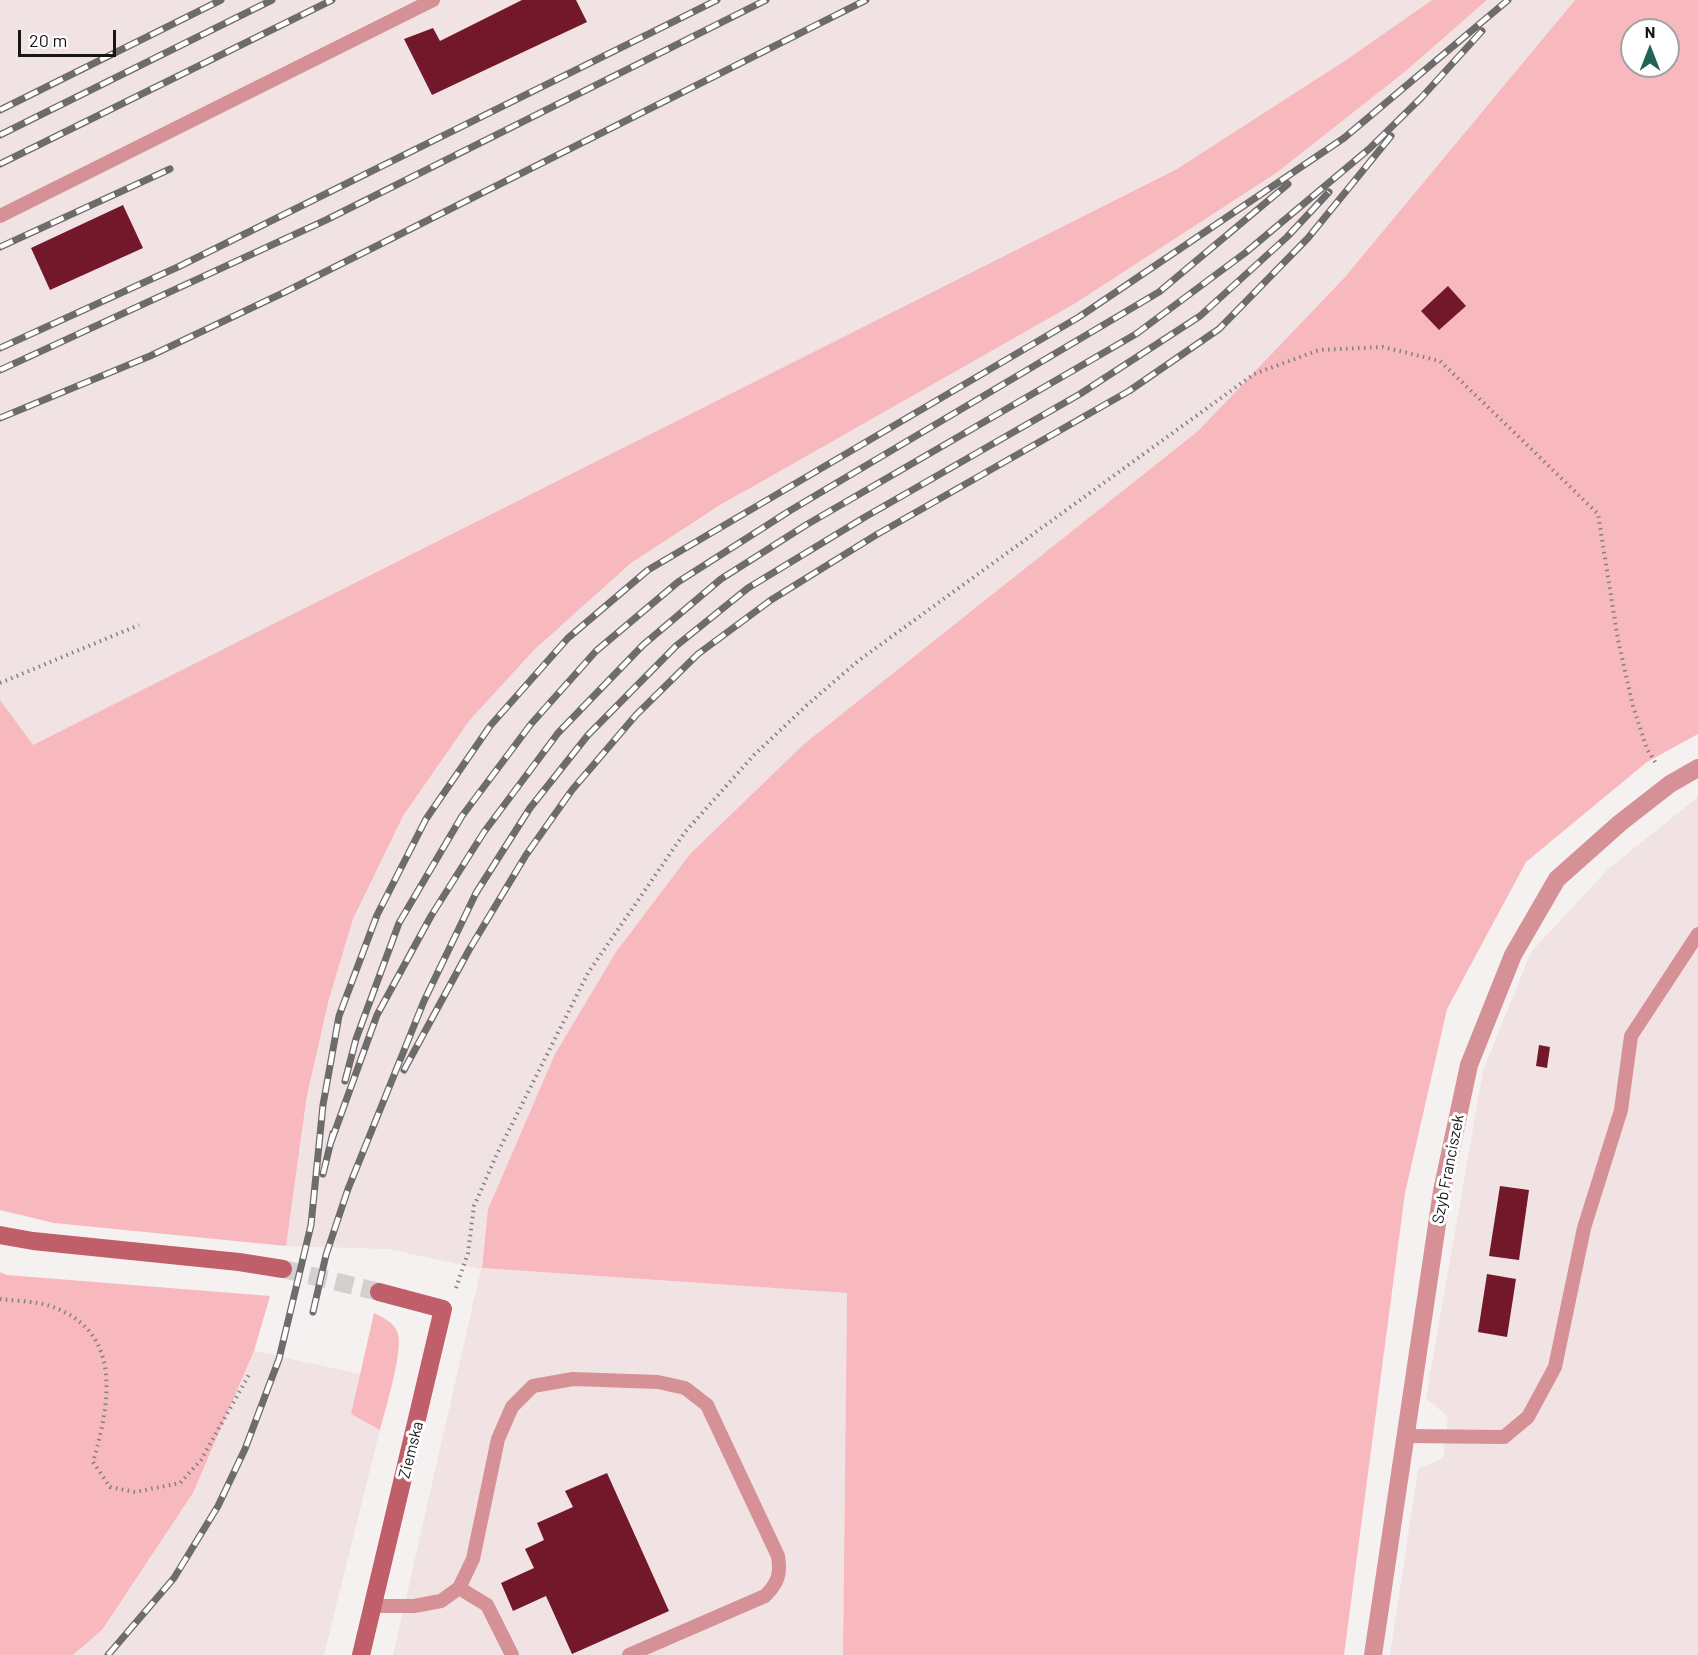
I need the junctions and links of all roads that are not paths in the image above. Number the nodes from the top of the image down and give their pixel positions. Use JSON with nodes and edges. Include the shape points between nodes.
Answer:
{"nodes":[{"id":1,"x":433,"y":0,"type":"edge"},
{"id":2,"x":0,"y":216,"type":"edge"},
{"id":3,"x":1698,"y":768,"type":"edge"},
{"id":4,"x":1698,"y":934,"type":"edge"},
{"id":5,"x":0,"y":1235,"type":"edge"},
{"id":6,"x":283,"y":1269,"type":"tunnel mouth"},
{"id":7,"x":379,"y":1292,"type":"tunnel mouth"},
{"id":8,"x":1406,"y":1436,"type":"junction"},
{"id":9,"x":459,"y":1588,"type":"junction"},
{"id":10,"x":372,"y":1606,"type":"junction"},
{"id":11,"x":361,"y":1655,"type":"edge"},
{"id":12,"x":512,"y":1655,"type":"edge"},
{"id":13,"x":629,"y":1655,"type":"edge"},
{"id":14,"x":1373,"y":1655,"type":"edge"}],
"edges":[{"from":1,"to":2,"type":"lane"},
{"from":3,"to":8,"type":"street","name":"Szyb Franciszek","via":[[1670,784],[1620,823],[1557,879],[1513,955],[1469,1065],[1442,1191]]},
{"from":4,"to":8,"type":"lane","via":[[1631,1036],[1621,1110],[1584,1228],[1555,1367],[1528,1417],[1504,1437]]},
{"from":5,"to":6,"type":"street"},
{"from":7,"to":10,"type":"street","name":"Ziemska","via":[[443,1309]]},
{"from":8,"to":14,"type":"street","name":"Szyb Franciszek"},
{"from":9,"to":10,"type":"lane","via":[[441,1601],[414,1606]]},
{"from":9,"to":12,"type":"lane","via":[[488,1605]]},
{"from":9,"to":13,"type":"lane","via":[[473,1559],[498,1439],[512,1407],[533,1386],[573,1379],[658,1382],[685,1388],[707,1405],[778,1556],[780,1572],[776,1585],[765,1596]]},
{"from":10,"to":11,"type":"street","name":"Ziemska"}]}
